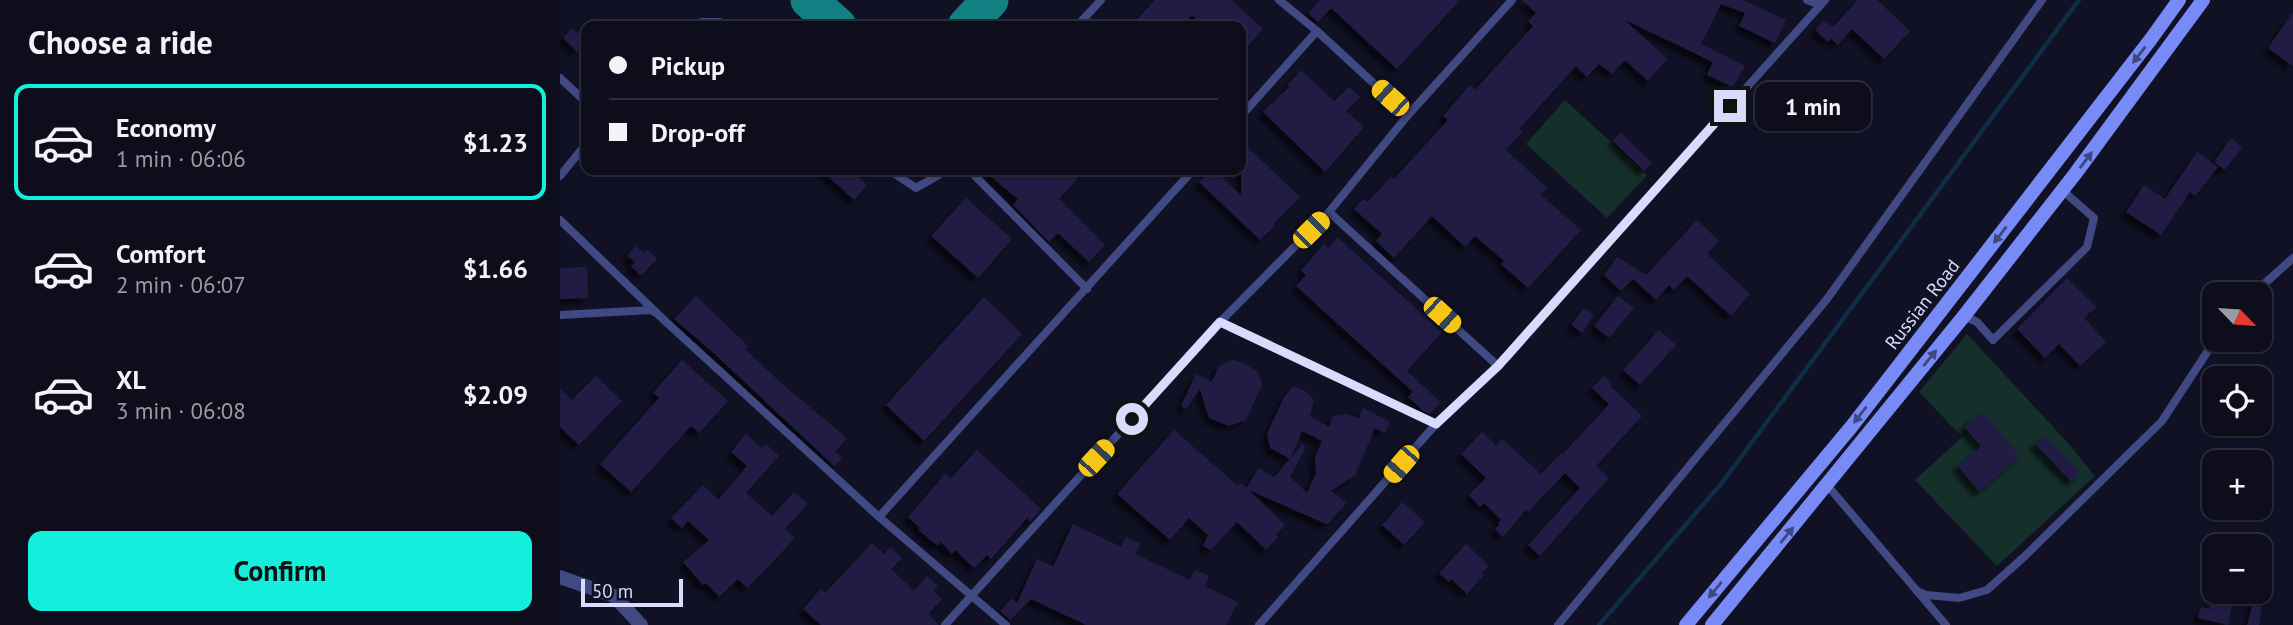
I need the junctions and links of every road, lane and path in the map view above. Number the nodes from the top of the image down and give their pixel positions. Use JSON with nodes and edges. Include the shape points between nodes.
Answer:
{"nodes":[{"id":1,"x":1101,"y":0,"type":"edge"},
{"id":2,"x":1279,"y":0,"type":"edge"},
{"id":3,"x":1512,"y":0,"type":"edge"},
{"id":4,"x":1807,"y":0,"type":"edge"},
{"id":5,"x":2042,"y":0,"type":"edge"},
{"id":6,"x":2179,"y":0,"type":"edge"},
{"id":7,"x":2203,"y":0,"type":"edge"},
{"id":8,"x":1822,"y":3,"type":"edge"},
{"id":9,"x":1082,"y":21,"type":"edge"},
{"id":10,"x":1317,"y":31,"type":"junction"},
{"id":11,"x":560,"y":78,"type":"edge"},
{"id":12,"x":581,"y":97,"type":"edge"},
{"id":13,"x":1246,"y":110,"type":"edge"},
{"id":14,"x":1408,"y":115,"type":"junction"},
{"id":15,"x":581,"y":150,"type":"edge"},
{"id":16,"x":896,"y":175,"type":"edge"},
{"id":17,"x":938,"y":175,"type":"edge"},
{"id":18,"x":974,"y":175,"type":"edge"},
{"id":19,"x":1189,"y":175,"type":"edge"},
{"id":20,"x":560,"y":176,"type":"edge"},
{"id":21,"x":2046,"y":176,"type":"junction"},
{"id":22,"x":2062,"y":190,"type":"junction"},
{"id":23,"x":1329,"y":212,"type":"junction"},
{"id":24,"x":560,"y":220,"type":"edge"},
{"id":25,"x":2293,"y":258,"type":"edge"},
{"id":26,"x":2266,"y":282,"type":"edge"},
{"id":27,"x":1087,"y":289,"type":"junction"},
{"id":28,"x":560,"y":315,"type":"edge"},
{"id":29,"x":1964,"y":316,"type":"junction"},
{"id":30,"x":665,"y":321,"type":"junction"},
{"id":31,"x":1220,"y":322,"type":"junction"},
{"id":32,"x":2207,"y":352,"type":"edge"},
{"id":33,"x":1498,"y":366,"type":"junction"},
{"id":34,"x":1436,"y":424,"type":"junction"},
{"id":35,"x":1827,"y":485,"type":"junction"},
{"id":36,"x":879,"y":517,"type":"junction"},
{"id":37,"x":560,"y":577,"type":"edge"},
{"id":38,"x":1917,"y":591,"type":"junction"},
{"id":39,"x":972,"y":595,"type":"junction"},
{"id":40,"x":640,"y":625,"type":"edge"},
{"id":41,"x":945,"y":625,"type":"edge"},
{"id":42,"x":1006,"y":625,"type":"edge"},
{"id":43,"x":1259,"y":625,"type":"edge"},
{"id":44,"x":1558,"y":625,"type":"edge"},
{"id":45,"x":1686,"y":625,"type":"edge"},
{"id":46,"x":1712,"y":625,"type":"edge"},
{"id":47,"x":1946,"y":625,"type":"edge"}],
"edges":[{"from":1,"to":9,"type":"lane"},
{"from":2,"to":10,"type":"lane"},
{"from":3,"to":14,"type":"lane"},
{"from":4,"to":8,"type":"lane"},
{"from":5,"to":44,"type":"lane","via":[[1826,299]]},
{"from":6,"to":21,"type":"main road","name":"Russian Road","one_way":true},
{"from":22,"to":7,"type":"main road","name":"Russian Road","one_way":true},
{"from":8,"to":33,"type":"lane"},
{"from":10,"to":13,"type":"lane"},
{"from":10,"to":14,"type":"lane"},
{"from":11,"to":12,"type":"lane"},
{"from":14,"to":23,"type":"lane"},
{"from":15,"to":20,"type":"lane"},
{"from":16,"to":17,"type":"lane","via":[[916,188]]},
{"from":18,"to":27,"type":"lane"},
{"from":19,"to":27,"type":"lane"},
{"from":21,"to":22,"type":"main road"},
{"from":21,"to":45,"type":"main road","name":"Russian Road","one_way":true,"via":[[1852,426]]},
{"from":22,"to":29,"type":"main road","name":"Russian Road"},
{"from":22,"to":29,"type":"lane","via":[[2094,218],[2087,247],[1993,341]]},
{"from":23,"to":31,"type":"lane"},
{"from":23,"to":33,"type":"lane"},
{"from":24,"to":30,"type":"lane"},
{"from":25,"to":26,"type":"lane"},
{"from":27,"to":36,"type":"lane"},
{"from":28,"to":30,"type":"lane","via":[[651,310]]},
{"from":35,"to":29,"type":"main road","name":"Russian Road","one_way":true},
{"from":30,"to":36,"type":"lane"},
{"from":31,"to":34,"type":"lane"},
{"from":31,"to":39,"type":"lane"},
{"from":32,"to":38,"type":"lane","via":[[2162,421],[1987,590],[1959,598]]},
{"from":33,"to":34,"type":"lane"},
{"from":34,"to":43,"type":"lane"},
{"from":35,"to":38,"type":"lane"},
{"from":46,"to":35,"type":"main road","name":"Russian Road","one_way":true},
{"from":36,"to":39,"type":"lane"},
{"from":37,"to":40,"type":"street","via":[[614,596]]},
{"from":38,"to":47,"type":"lane"},
{"from":39,"to":41,"type":"lane"},
{"from":39,"to":42,"type":"lane"}]}
